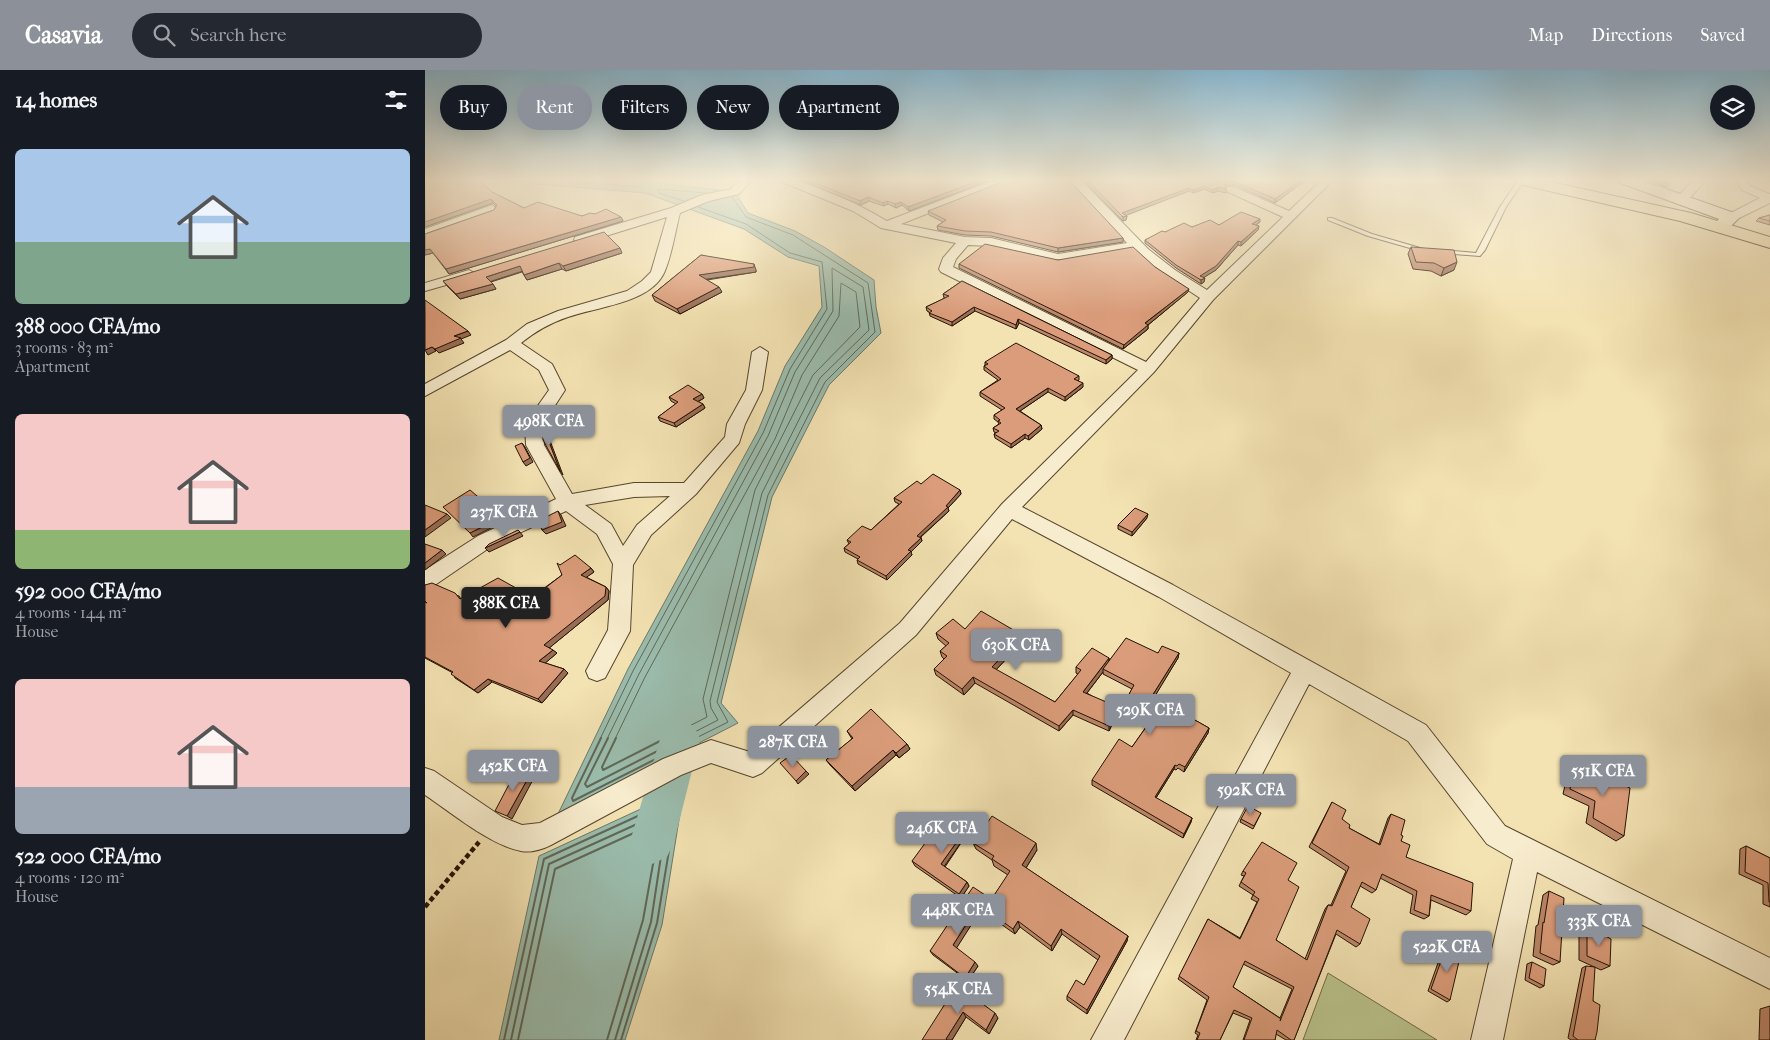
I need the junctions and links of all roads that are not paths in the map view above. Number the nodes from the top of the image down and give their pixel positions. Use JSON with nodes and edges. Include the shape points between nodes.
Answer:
{"nodes":[{"id":1,"x":449,"y":224,"type":"edge"},
{"id":2,"x":632,"y":224,"type":"edge"},
{"id":3,"x":671,"y":224,"type":"edge"},
{"id":4,"x":1118,"y":224,"type":"edge"},
{"id":5,"x":1283,"y":224,"type":"edge"},
{"id":6,"x":1347,"y":224,"type":"edge"},
{"id":7,"x":1495,"y":224,"type":"edge"},
{"id":8,"x":1728,"y":224,"type":"edge"},
{"id":9,"x":1729,"y":224,"type":"edge"},
{"id":10,"x":885,"y":225,"type":"edge"},
{"id":11,"x":425,"y":233,"type":"edge"},
{"id":12,"x":1770,"y":237,"type":"edge"},
{"id":13,"x":965,"y":241,"type":"junction"},
{"id":14,"x":1770,"y":243,"type":"edge"},
{"id":15,"x":564,"y":245,"type":"edge"},
{"id":16,"x":1136,"y":245,"type":"junction"},
{"id":17,"x":481,"y":270,"type":"edge"},
{"id":18,"x":425,"y":287,"type":"edge"},
{"id":19,"x":1208,"y":298,"type":"junction"},
{"id":20,"x":511,"y":343,"type":"junction"},
{"id":21,"x":760,"y":352,"type":"dead end"},
{"id":22,"x":1148,"y":369,"type":"junction"},
{"id":23,"x":425,"y":391,"type":"edge"},
{"id":24,"x":689,"y":489,"type":"junction"},
{"id":25,"x":567,"y":502,"type":"junction"},
{"id":26,"x":1009,"y":509,"type":"junction"},
{"id":27,"x":623,"y":564,"type":"junction"},
{"id":28,"x":425,"y":581,"type":"edge"},
{"id":29,"x":1305,"y":669,"type":"junction"},
{"id":30,"x":597,"y":671,"type":"dead end"},
{"id":31,"x":425,"y":780,"type":"edge"},
{"id":32,"x":1528,"y":853,"type":"junction"},
{"id":33,"x":1770,"y":974,"type":"edge"},
{"id":34,"x":1107,"y":1040,"type":"edge"},
{"id":35,"x":1487,"y":1040,"type":"edge"}],
"edges":[{"from":1,"to":11,"type":"street"},
{"from":2,"to":15,"type":"street"},
{"from":3,"to":20,"type":"street","via":[[657,273],[647,284],[632,294],[563,314],[532,327]]},
{"from":4,"to":16,"type":"street"},
{"from":5,"to":19,"type":"street"},
{"from":6,"to":7,"type":"lane","via":[[1399,244],[1433,251],[1478,254]]},
{"from":8,"to":14,"type":"highway"},
{"from":9,"to":12,"type":"highway"},
{"from":10,"to":13,"type":"street"},
{"from":13,"to":16,"type":"street","via":[[991,242],[1058,258]]},
{"from":13,"to":22,"type":"street","via":[[950,258],[946,269]]},
{"from":16,"to":19,"type":"street"},
{"from":17,"to":18,"type":"street"},
{"from":19,"to":22,"type":"street"},
{"from":20,"to":23,"type":"street"},
{"from":20,"to":25,"type":"street","via":[[546,367],[557,390],[534,424],[535,445]]},
{"from":21,"to":24,"type":"street","via":[[755,390],[736,424],[733,439]]},
{"from":22,"to":26,"type":"street"},
{"from":24,"to":25,"type":"street","via":[[634,490]]},
{"from":24,"to":27,"type":"street","via":[[644,530]]},
{"from":25,"to":27,"type":"street","via":[[604,529]]},
{"from":25,"to":28,"type":"street","via":[[485,541]]},
{"from":26,"to":29,"type":"street","via":[[1166,591]]},
{"from":26,"to":31,"type":"street","via":[[909,629],[753,765],[711,751],[672,767],[543,836],[522,838],[493,826]]},
{"from":27,"to":30,"type":"street","via":[[619,631]]},
{"from":29,"to":32,"type":"street","via":[[1417,733],[1496,835]]},
{"from":29,"to":34,"type":"street"},
{"from":32,"to":33,"type":"street"},
{"from":32,"to":35,"type":"street"}]}
